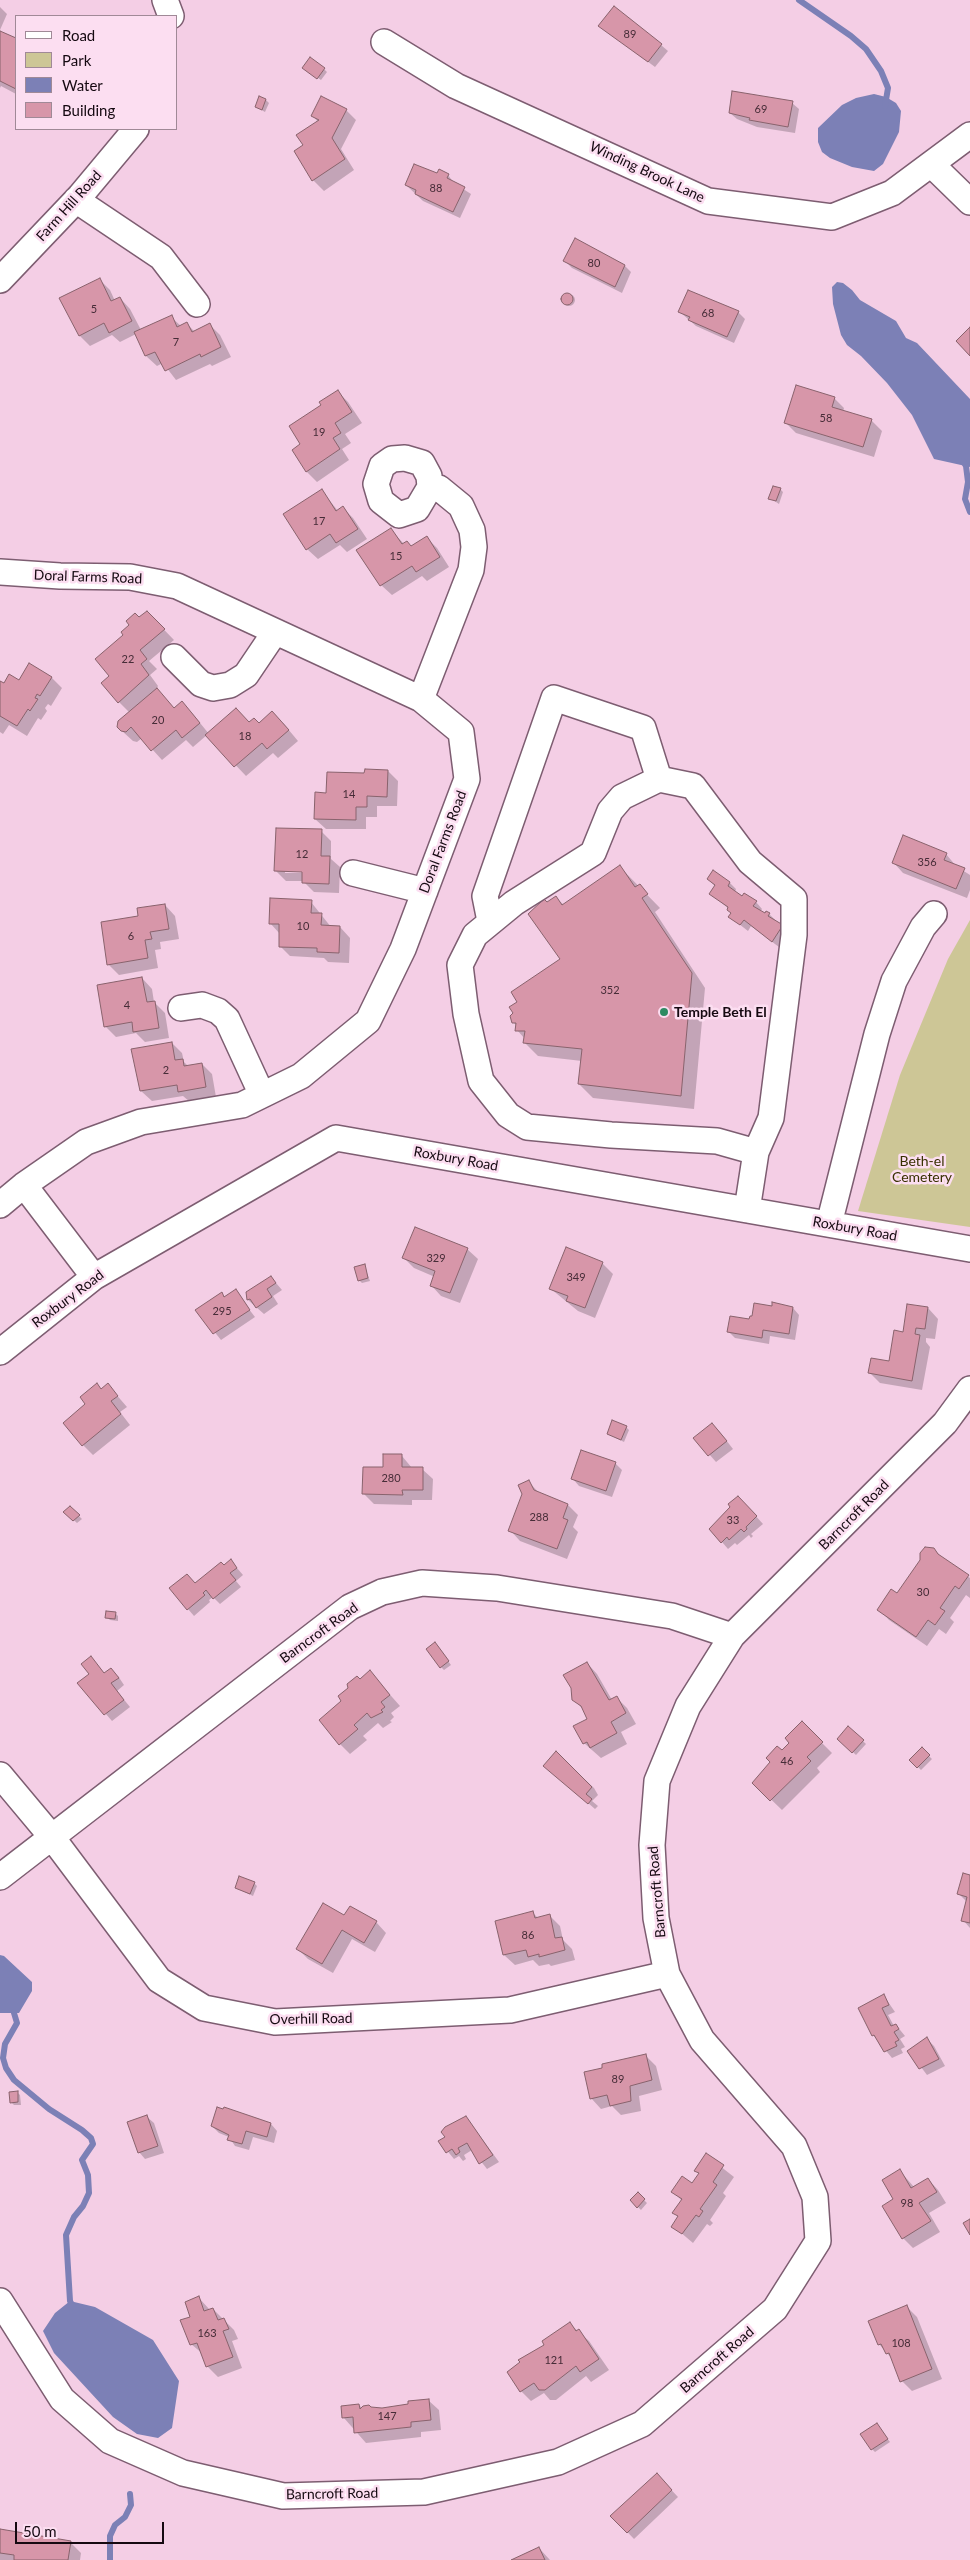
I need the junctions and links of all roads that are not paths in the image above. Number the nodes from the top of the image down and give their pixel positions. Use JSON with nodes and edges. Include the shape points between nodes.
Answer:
{"nodes":[{"id":1,"x":165,"y":0,"type":"edge"},
{"id":2,"x":171,"y":15,"type":"edge"},
{"id":3,"x":384,"y":42,"type":"dead end"},
{"id":4,"x":135,"y":130,"type":"edge"},
{"id":5,"x":970,"y":135,"type":"edge"},
{"id":6,"x":932,"y":165,"type":"junction"},
{"id":7,"x":76,"y":200,"type":"junction"},
{"id":8,"x":970,"y":202,"type":"edge"},
{"id":9,"x":0,"y":280,"type":"edge"},
{"id":10,"x":196,"y":304,"type":"dead end"},
{"id":11,"x":430,"y":487,"type":"dead end"},
{"id":12,"x":0,"y":572,"type":"edge"},
{"id":13,"x":275,"y":632,"type":"junction"},
{"id":14,"x":174,"y":657,"type":"dead end"},
{"id":15,"x":421,"y":699,"type":"junction"},
{"id":16,"x":659,"y":778,"type":"junction"},
{"id":17,"x":353,"y":873,"type":"dead end"},
{"id":18,"x":425,"y":891,"type":"junction"},
{"id":19,"x":934,"y":914,"type":"dead end"},
{"id":20,"x":490,"y":922,"type":"junction"},
{"id":21,"x":182,"y":1008,"type":"dead end"},
{"id":22,"x":262,"y":1096,"type":"junction"},
{"id":23,"x":756,"y":1152,"type":"junction"},
{"id":24,"x":24,"y":1185,"type":"junction"},
{"id":25,"x":0,"y":1205,"type":"edge"},
{"id":26,"x":746,"y":1210,"type":"junction"},
{"id":27,"x":829,"y":1224,"type":"junction"},
{"id":28,"x":970,"y":1249,"type":"edge"},
{"id":29,"x":94,"y":1277,"type":"junction"},
{"id":30,"x":0,"y":1352,"type":"edge"},
{"id":31,"x":970,"y":1389,"type":"edge"},
{"id":32,"x":732,"y":1636,"type":"junction"},
{"id":33,"x":0,"y":1774,"type":"edge"},
{"id":34,"x":52,"y":1836,"type":"junction"},
{"id":35,"x":0,"y":1877,"type":"edge"},
{"id":36,"x":667,"y":1974,"type":"junction"},
{"id":37,"x":0,"y":2301,"type":"edge"}],
"edges":[{"from":1,"to":2,"type":"street"},
{"from":3,"to":6,"type":"street","name":"Winding Brook Lane","via":[[456,86],[708,201],[832,217],[892,193]]},
{"from":4,"to":7,"type":"street","name":"Farm Hill Road"},
{"from":5,"to":6,"type":"street","name":"Winding Brook Lane"},
{"from":6,"to":8,"type":"street"},
{"from":7,"to":9,"type":"street","name":"Farm Hill Road"},
{"from":7,"to":10,"type":"street","via":[[161,257]]},
{"from":11,"to":15,"type":"street","via":[[439,488],[461,506],[468,519],[474,547],[471,570]]},
{"from":12,"to":13,"type":"street","name":"Doral Farms Road","via":[[151,579],[177,586]]},
{"from":13,"to":14,"type":"street","via":[[246,675],[230,685],[213,688],[201,684]]},
{"from":13,"to":15,"type":"street","name":"Doral Farms Road"},
{"from":15,"to":18,"type":"street","name":"Doral Farms Road","via":[[461,732],[467,779]]},
{"from":16,"to":20,"type":"street","via":[[622,797],[610,811],[593,853]]},
{"from":16,"to":20,"type":"street","via":[[643,728],[554,698],[485,896]]},
{"from":16,"to":23,"type":"street","via":[[693,786],[750,862],[794,899],[794,935],[771,1118]]},
{"from":17,"to":18,"type":"street"},
{"from":18,"to":22,"type":"street","name":"Doral Farms Road","via":[[403,949],[368,1021],[301,1076]]},
{"from":19,"to":27,"type":"street","via":[[923,927],[894,981],[877,1034]]},
{"from":20,"to":23,"type":"street","via":[[475,934],[460,964],[466,1014],[481,1080],[508,1115],[527,1126],[716,1141]]},
{"from":21,"to":22,"type":"street","via":[[202,1005],[218,1011],[227,1020]]},
{"from":22,"to":24,"type":"street","name":"Doral Farms Road","via":[[242,1105],[141,1122],[86,1142]]},
{"from":23,"to":26,"type":"street"},
{"from":24,"to":25,"type":"street","name":"Doral Farms Road"},
{"from":24,"to":29,"type":"street"},
{"from":26,"to":27,"type":"street","name":"Roxbury Road"},
{"from":26,"to":29,"type":"street","name":"Roxbury Road","via":[[336,1138]]},
{"from":27,"to":28,"type":"street","name":"Roxbury Road"},
{"from":29,"to":30,"type":"street","name":"Roxbury Road"},
{"from":31,"to":32,"type":"street","name":"Barncroft Road","via":[[945,1423]]},
{"from":32,"to":34,"type":"street","name":"Barncroft Road","via":[[672,1616],[497,1588],[422,1583],[382,1592],[350,1607]]},
{"from":32,"to":36,"type":"street","name":"Barncroft Road","via":[[688,1706],[657,1782],[652,1845],[656,1918]]},
{"from":33,"to":34,"type":"street","name":"Overhill Road"},
{"from":34,"to":35,"type":"street","name":"Barncroft Road"},
{"from":34,"to":36,"type":"street","name":"Overhill Road","via":[[159,1980],[204,2008],[275,2022],[510,2010]]},
{"from":36,"to":37,"type":"street","name":"Barncroft Road","via":[[702,2040],[794,2146],[815,2197],[818,2241],[775,2309],[642,2424],[558,2462],[424,2492],[283,2496],[184,2473],[110,2440],[62,2399]]}]}
